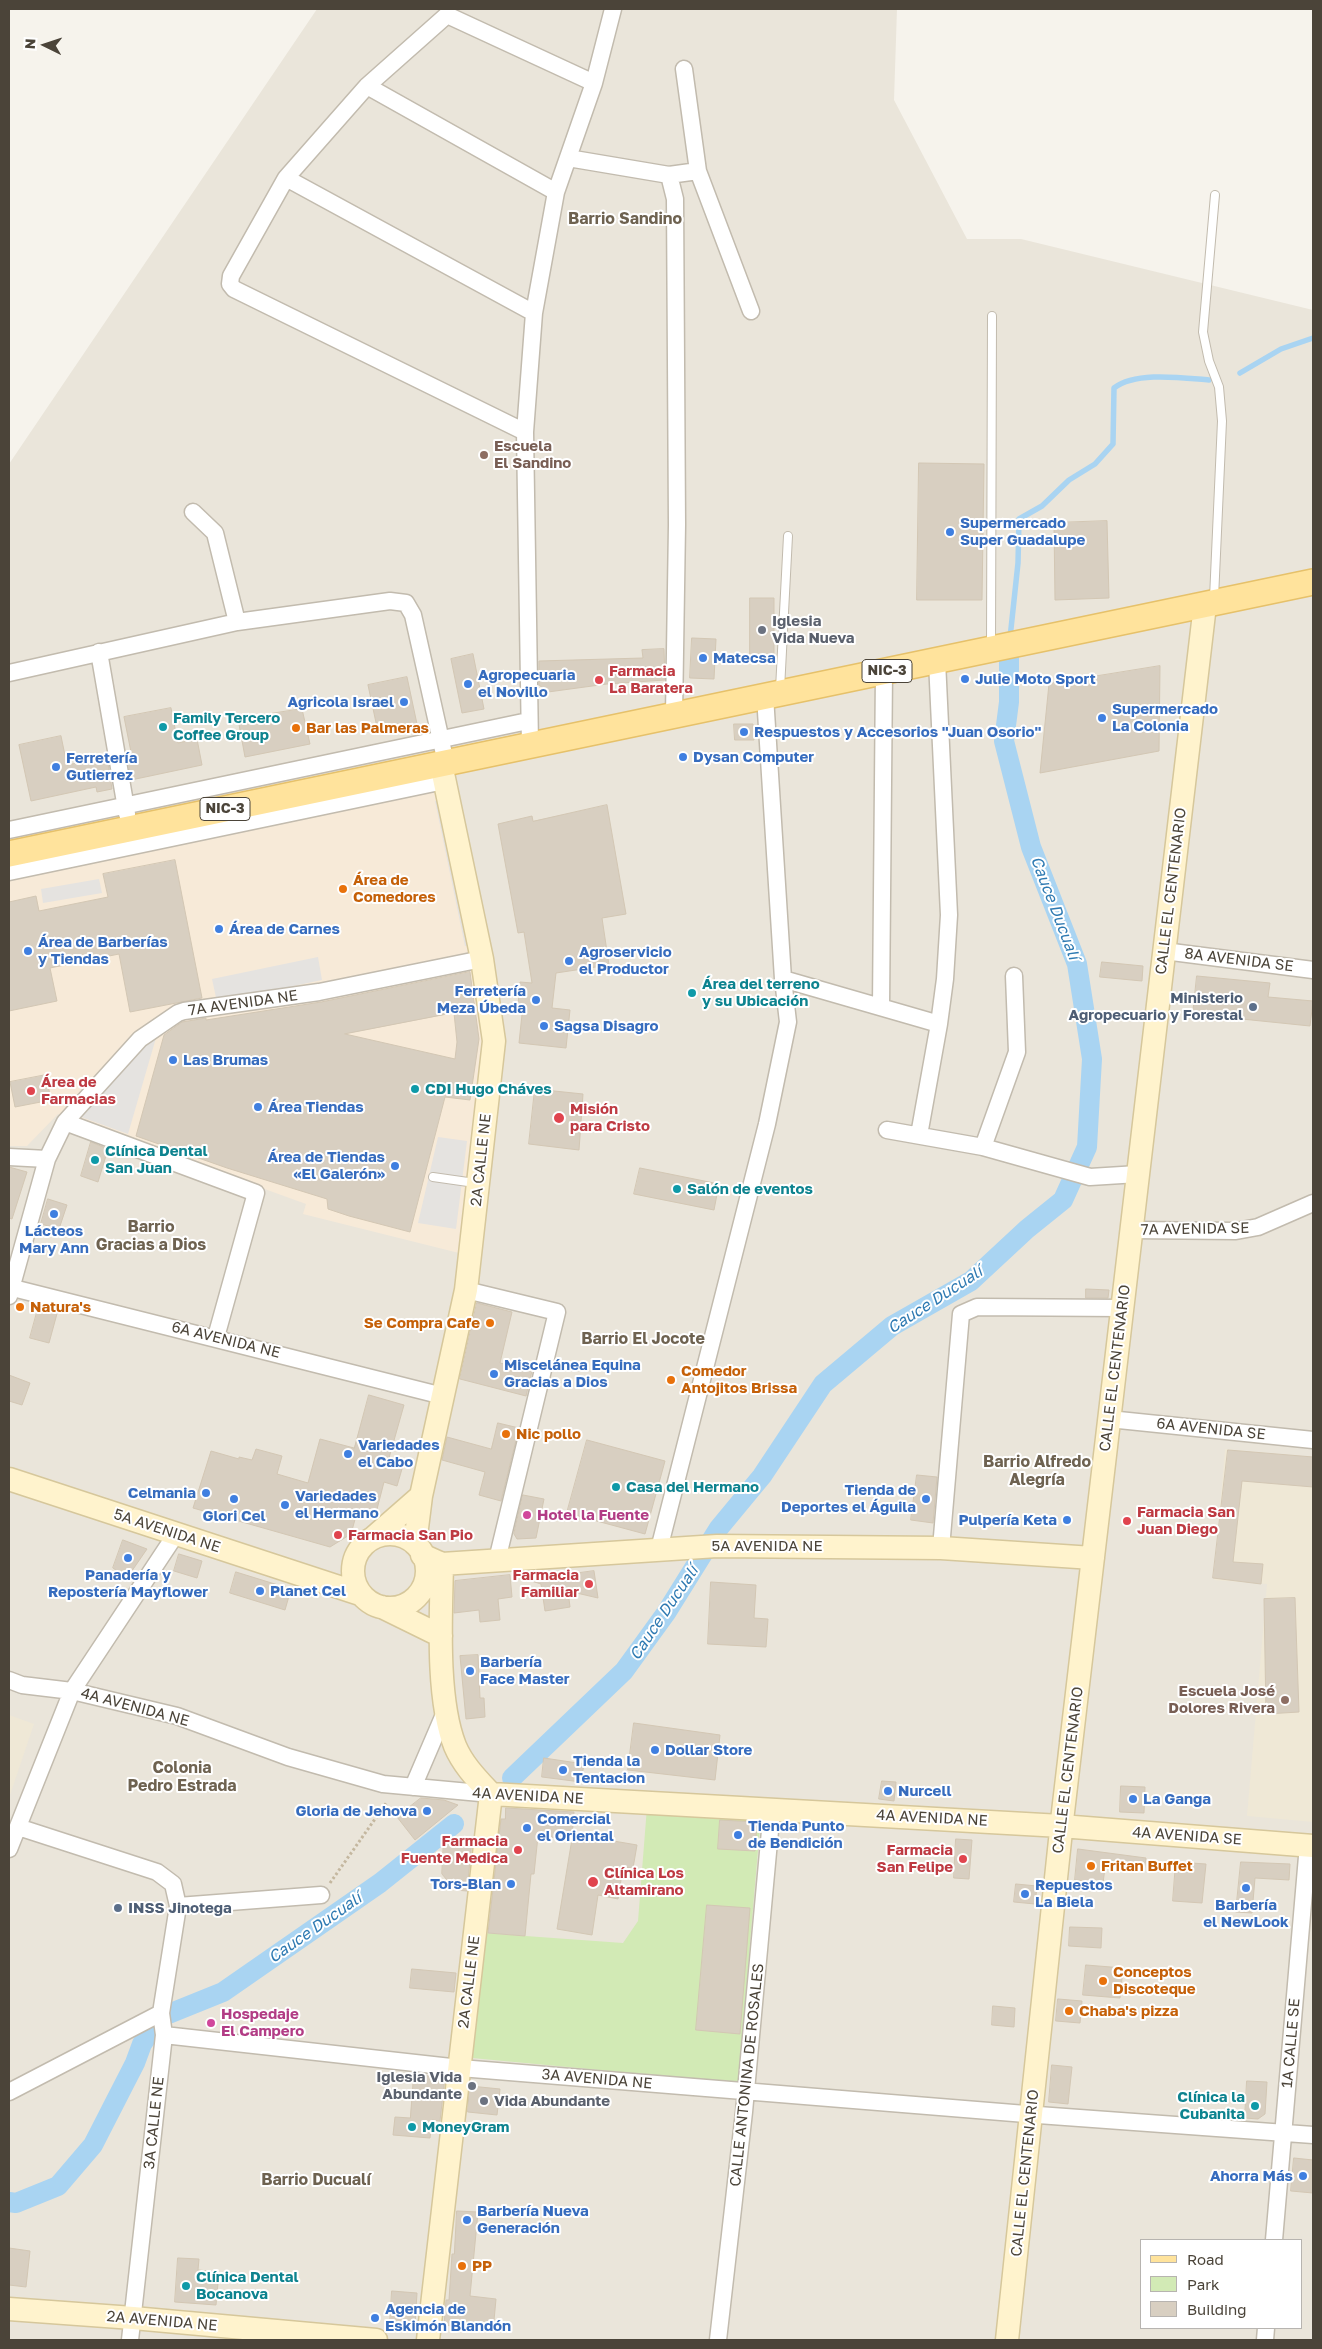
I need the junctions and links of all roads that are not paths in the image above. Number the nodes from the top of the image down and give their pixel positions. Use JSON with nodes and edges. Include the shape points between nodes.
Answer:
{"nodes":[{"id":1,"x":613,"y":9,"type":"edge"},
{"id":2,"x":450,"y":12,"type":"edge"},
{"id":3,"x":684,"y":69,"type":"dead end"},
{"id":4,"x":594,"y":83,"type":"junction"},
{"id":5,"x":367,"y":86,"type":"junction"},
{"id":6,"x":568,"y":158,"type":"junction"},
{"id":7,"x":698,"y":171,"type":"junction"},
{"id":8,"x":669,"y":175,"type":"junction"},
{"id":9,"x":286,"y":178,"type":"junction"},
{"id":10,"x":556,"y":192,"type":"junction"},
{"id":11,"x":1216,"y":195,"type":"dead end"},
{"id":12,"x":752,"y":311,"type":"dead end"},
{"id":13,"x":534,"y":312,"type":"junction"},
{"id":14,"x":992,"y":316,"type":"dead end"},
{"id":15,"x":526,"y":432,"type":"junction"},
{"id":16,"x":194,"y":512,"type":"dead end"},
{"id":17,"x":788,"y":536,"type":"dead end"},
{"id":18,"x":1313,"y":582,"type":"edge"},
{"id":19,"x":1209,"y":604,"type":"junction"},
{"id":20,"x":237,"y":622,"type":"junction"},
{"id":21,"x":991,"y":649,"type":"junction"},
{"id":22,"x":100,"y":652,"type":"junction"},
{"id":23,"x":937,"y":661,"type":"junction"},
{"id":24,"x":884,"y":671,"type":"junction"},
{"id":25,"x":9,"y":672,"type":"edge"},
{"id":26,"x":772,"y":695,"type":"junction"},
{"id":27,"x":674,"y":715,"type":"junction"},
{"id":28,"x":529,"y":733,"type":"junction"},
{"id":29,"x":443,"y":762,"type":"junction"},
{"id":30,"x":128,"y":817,"type":"junction"},
{"id":31,"x":9,"y":830,"type":"edge"},
{"id":32,"x":9,"y":854,"type":"edge"},
{"id":33,"x":9,"y":872,"type":"edge"},
{"id":34,"x":1164,"y":950,"type":"junction"},
{"id":35,"x":482,"y":959,"type":"junction"},
{"id":36,"x":1313,"y":970,"type":"edge"},
{"id":37,"x":1014,"y":976,"type":"dead end"},
{"id":38,"x":782,"y":979,"type":"junction"},
{"id":39,"x":881,"y":1007,"type":"junction"},
{"id":40,"x":939,"y":1024,"type":"junction"},
{"id":41,"x":65,"y":1122,"type":"junction"},
{"id":42,"x":887,"y":1130,"type":"dead end"},
{"id":43,"x":919,"y":1135,"type":"junction"},
{"id":44,"x":983,"y":1147,"type":"junction"},
{"id":45,"x":9,"y":1156,"type":"edge"},
{"id":46,"x":47,"y":1159,"type":"junction"},
{"id":47,"x":1138,"y":1174,"type":"junction"},
{"id":48,"x":433,"y":1177,"type":"dead end"},
{"id":49,"x":479,"y":1184,"type":"junction"},
{"id":50,"x":1313,"y":1203,"type":"edge"},
{"id":51,"x":1131,"y":1230,"type":"junction"},
{"id":52,"x":10,"y":1290,"type":"edge"},
{"id":53,"x":466,"y":1290,"type":"junction"},
{"id":54,"x":1122,"y":1308,"type":"junction"},
{"id":55,"x":216,"y":1338,"type":"junction"},
{"id":56,"x":443,"y":1396,"type":"junction"},
{"id":57,"x":1109,"y":1419,"type":"junction"},
{"id":58,"x":1313,"y":1440,"type":"edge"},
{"id":59,"x":9,"y":1479,"type":"edge"},
{"id":60,"x":421,"y":1496,"type":"junction"},
{"id":61,"x":176,"y":1534,"type":"junction"},
{"id":62,"x":370,"y":1540,"type":"junction"},
{"id":63,"x":941,"y":1548,"type":"junction"},
{"id":64,"x":659,"y":1549,"type":"junction"},
{"id":65,"x":355,"y":1558,"type":"junction"},
{"id":66,"x":1093,"y":1558,"type":"junction"},
{"id":67,"x":497,"y":1560,"type":"junction"},
{"id":68,"x":425,"y":1566,"type":"junction"},
{"id":69,"x":326,"y":1582,"type":"junction"},
{"id":70,"x":360,"y":1594,"type":"junction"},
{"id":71,"x":381,"y":1607,"type":"junction"},
{"id":72,"x":441,"y":1636,"type":"junction"},
{"id":73,"x":9,"y":1680,"type":"edge"},
{"id":74,"x":72,"y":1691,"type":"junction"},
{"id":75,"x":446,"y":1710,"type":"junction"},
{"id":76,"x":406,"y":1787,"type":"junction"},
{"id":77,"x":491,"y":1794,"type":"junction"},
{"id":78,"x":772,"y":1809,"type":"junction"},
{"id":79,"x":1062,"y":1819,"type":"junction"},
{"id":80,"x":18,"y":1827,"type":"junction"},
{"id":81,"x":1311,"y":1845,"type":"edge"},
{"id":82,"x":9,"y":1849,"type":"edge"},
{"id":83,"x":321,"y":1895,"type":"road end"},
{"id":84,"x":178,"y":1906,"type":"junction"},
{"id":85,"x":162,"y":2013,"type":"junction"},
{"id":86,"x":164,"y":2035,"type":"junction"},
{"id":87,"x":460,"y":2068,"type":"junction"},
{"id":88,"x":9,"y":2092,"type":"edge"},
{"id":89,"x":746,"y":2092,"type":"junction"},
{"id":90,"x":1031,"y":2114,"type":"junction"},
{"id":91,"x":1283,"y":2133,"type":"junction"},
{"id":92,"x":1313,"y":2135,"type":"edge"},
{"id":93,"x":1274,"y":2239,"type":"edge"},
{"id":94,"x":9,"y":2309,"type":"edge"},
{"id":95,"x":133,"y":2318,"type":"junction"},
{"id":96,"x":130,"y":2340,"type":"edge"},
{"id":97,"x":376,"y":2340,"type":"edge"},
{"id":98,"x":428,"y":2340,"type":"edge"},
{"id":99,"x":718,"y":2340,"type":"edge"},
{"id":100,"x":1007,"y":2340,"type":"edge"}],
"edges":[{"from":1,"to":4,"type":"street"},
{"from":2,"to":4,"type":"street"},
{"from":2,"to":5,"type":"street"},
{"from":3,"to":7,"type":"street"},
{"from":4,"to":6,"type":"street"},
{"from":5,"to":9,"type":"street"},
{"from":5,"to":10,"type":"street"},
{"from":6,"to":8,"type":"street"},
{"from":6,"to":10,"type":"street"},
{"from":7,"to":8,"type":"street"},
{"from":7,"to":12,"type":"street"},
{"from":8,"to":27,"type":"street","via":[[675,199],[677,525]]},
{"from":9,"to":13,"type":"street"},
{"from":9,"to":15,"type":"street","via":[[231,276],[230,284],[234,289]]},
{"from":10,"to":13,"type":"street"},
{"from":11,"to":19,"type":"lane","via":[[1203,332],[1219,387],[1222,421]]},
{"from":13,"to":15,"type":"street"},
{"from":14,"to":21,"type":"lane"},
{"from":15,"to":28,"type":"street"},
{"from":16,"to":20,"type":"street","via":[[214,533]]},
{"from":17,"to":26,"type":"lane"},
{"from":18,"to":19,"type":"main road","number":"NIC-3"},
{"from":19,"to":21,"type":"main road","number":"NIC-3"},
{"from":19,"to":34,"type":"street","name":"CALLE EL CENTENARIO"},
{"from":20,"to":22,"type":"street"},
{"from":20,"to":29,"type":"street","via":[[390,601],[406,603],[413,614]]},
{"from":21,"to":23,"type":"main road","number":"NIC-3"},
{"from":22,"to":25,"type":"street"},
{"from":22,"to":30,"type":"street"},
{"from":23,"to":24,"type":"main road","number":"NIC-3"},
{"from":23,"to":40,"type":"street","via":[[949,915]]},
{"from":24,"to":26,"type":"main road","number":"NIC-3"},
{"from":24,"to":39,"type":"street"},
{"from":26,"to":27,"type":"main road","number":"NIC-3"},
{"from":26,"to":38,"type":"street"},
{"from":27,"to":28,"type":"main road","number":"NIC-3"},
{"from":28,"to":29,"type":"main road","number":"NIC-3"},
{"from":29,"to":30,"type":"main road","number":"NIC-3"},
{"from":29,"to":33,"type":"street"},
{"from":29,"to":35,"type":"street","name":"2A CALLE NE"},
{"from":30,"to":31,"type":"street"},
{"from":30,"to":32,"type":"main road","number":"NIC-3"},
{"from":34,"to":36,"type":"street","name":"8A AVENIDA SE"},
{"from":34,"to":47,"type":"street","name":"CALLE EL CENTENARIO"},
{"from":35,"to":41,"type":"street","name":"7A AVENIDA NE","via":[[319,992],[178,1013],[140,1039]]},
{"from":35,"to":49,"type":"street","name":"2A CALLE NE","via":[[494,1041]]},
{"from":37,"to":44,"type":"street","via":[[1017,1052]]},
{"from":38,"to":39,"type":"street"},
{"from":38,"to":64,"type":"street","via":[[788,1022],[766,1124]]},
{"from":39,"to":40,"type":"street"},
{"from":40,"to":43,"type":"street"},
{"from":41,"to":46,"type":"street","name":"7A AVENIDA NE"},
{"from":41,"to":55,"type":"street","via":[[256,1193]]},
{"from":42,"to":43,"type":"street"},
{"from":43,"to":44,"type":"street"},
{"from":44,"to":47,"type":"street","via":[[1090,1178]]},
{"from":45,"to":46,"type":"street"},
{"from":46,"to":52,"type":"street","name":"7A AVENIDA NE"},
{"from":47,"to":51,"type":"street","name":"CALLE EL CENTENARIO"},
{"from":48,"to":49,"type":"lane"},
{"from":49,"to":53,"type":"street","name":"2A CALLE NE"},
{"from":50,"to":51,"type":"street","name":"7A AVENIDA SE","via":[[1258,1227],[1236,1231]]},
{"from":51,"to":54,"type":"street","name":"CALLE EL CENTENARIO"},
{"from":52,"to":55,"type":"street","name":"6A AVENIDA NE"},
{"from":53,"to":56,"type":"street","name":"2A CALLE NE"},
{"from":53,"to":67,"type":"street","via":[[557,1312]]},
{"from":54,"to":57,"type":"street","name":"CALLE EL CENTENARIO"},
{"from":54,"to":63,"type":"street","via":[[977,1308],[961,1314]]},
{"from":55,"to":56,"type":"street","name":"6A AVENIDA NE"},
{"from":56,"to":60,"type":"street","name":"2A CALLE NE"},
{"from":57,"to":58,"type":"street","name":"6A AVENIDA SE"},
{"from":57,"to":66,"type":"street","name":"CALLE EL CENTENARIO"},
{"from":59,"to":61,"type":"street","name":"5A AVENIDA NE"},
{"from":60,"to":62,"type":"street"},
{"from":60,"to":68,"type":"street","name":"2A CALLE NE"},
{"from":61,"to":69,"type":"street","name":"5A AVENIDA NE"},
{"from":61,"to":74,"type":"street"},
{"from":62,"to":65,"type":"street"},
{"from":62,"to":68,"type":"street","via":[[381,1535],[405,1537]]},
{"from":63,"to":64,"type":"street","name":"5A AVENIDA NE","via":[[706,1546]]},
{"from":63,"to":66,"type":"street","name":"5A AVENIDA NE"},
{"from":64,"to":67,"type":"street","name":"5A AVENIDA NE"},
{"from":65,"to":69,"type":"street"},
{"from":65,"to":70,"type":"street","via":[[353,1571]]},
{"from":66,"to":79,"type":"street","name":"CALLE EL CENTENARIO"},
{"from":67,"to":68,"type":"street","name":"5A AVENIDA NE"},
{"from":68,"to":71,"type":"street","via":[[414,1598],[404,1605]]},
{"from":68,"to":72,"type":"street","name":"2A CALLE NE"},
{"from":68,"to":72,"type":"street"},
{"from":69,"to":70,"type":"street","name":"5A AVENIDA NE"},
{"from":70,"to":71,"type":"street"},
{"from":71,"to":72,"type":"street"},
{"from":72,"to":75,"type":"street"},
{"from":73,"to":74,"type":"street","name":"4A AVENIDA NE"},
{"from":74,"to":76,"type":"street","name":"4A AVENIDA NE","via":[[177,1716],[288,1757],[383,1784]]},
{"from":74,"to":80,"type":"street"},
{"from":75,"to":76,"type":"street"},
{"from":75,"to":77,"type":"street","via":[[455,1745],[468,1769]]},
{"from":76,"to":77,"type":"street","name":"4A AVENIDA NE"},
{"from":77,"to":78,"type":"street","name":"4A AVENIDA NE"},
{"from":77,"to":87,"type":"street","name":"2A CALLE NE"},
{"from":78,"to":79,"type":"street","name":"4A AVENIDA NE"},
{"from":78,"to":89,"type":"street","name":"CALLE ANTONINA DE ROSALES"},
{"from":79,"to":81,"type":"street","name":"4A AVENIDA SE"},
{"from":79,"to":90,"type":"street","name":"CALLE EL CENTENARIO"},
{"from":80,"to":82,"type":"street"},
{"from":80,"to":84,"type":"street","via":[[157,1872],[173,1884]]},
{"from":81,"to":91,"type":"street","name":"1A CALLE SE"},
{"from":83,"to":84,"type":"street"},
{"from":84,"to":85,"type":"street","name":"3A CALLE NE"},
{"from":85,"to":86,"type":"street","name":"3A CALLE NE"},
{"from":85,"to":88,"type":"street"},
{"from":86,"to":87,"type":"street","name":"3A AVENIDA NE"},
{"from":86,"to":95,"type":"street","name":"3A CALLE NE"},
{"from":87,"to":89,"type":"street","name":"3A AVENIDA NE"},
{"from":87,"to":98,"type":"street","name":"2A CALLE NE"},
{"from":89,"to":90,"type":"street","name":"3A AVENIDA NE"},
{"from":89,"to":99,"type":"street","name":"CALLE ANTONINA DE ROSALES"},
{"from":90,"to":91,"type":"street","name":"3A AVENIDA NE"},
{"from":90,"to":100,"type":"street","name":"CALLE EL CENTENARIO"},
{"from":91,"to":92,"type":"street","name":"3A AVENIDA NE"},
{"from":91,"to":93,"type":"street","name":"1A CALLE SE"},
{"from":94,"to":95,"type":"street","name":"2A AVENIDA NE"},
{"from":95,"to":96,"type":"street","name":"3A CALLE NE"},
{"from":95,"to":97,"type":"street","name":"2A AVENIDA NE"}]}
